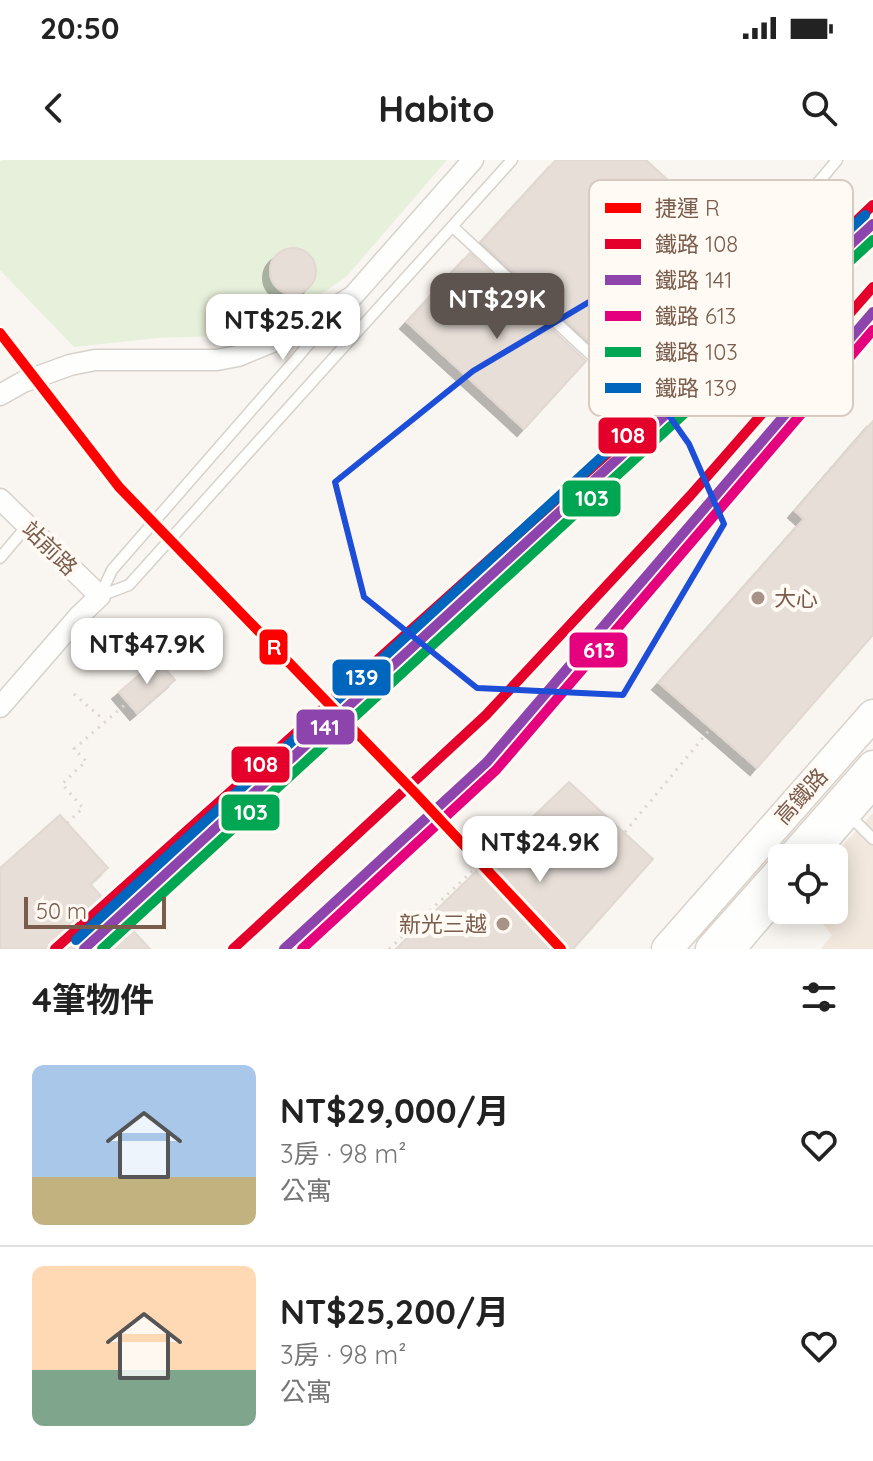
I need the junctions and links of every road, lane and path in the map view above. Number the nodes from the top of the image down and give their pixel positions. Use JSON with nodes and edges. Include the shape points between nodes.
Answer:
{"nodes":[{"id":1,"x":473,"y":160,"type":"edge"},
{"id":2,"x":512,"y":160,"type":"edge"},
{"id":3,"x":837,"y":160,"type":"edge"},
{"id":4,"x":820,"y":180,"type":"edge"},
{"id":5,"x":453,"y":227,"type":"junction"},
{"id":6,"x":326,"y":311,"type":"junction"},
{"id":7,"x":589,"y":353,"type":"edge"},
{"id":8,"x":0,"y":395,"type":"edge"},
{"id":9,"x":0,"y":499,"type":"edge"},
{"id":10,"x":27,"y":526,"type":"junction"},
{"id":11,"x":0,"y":558,"type":"edge"},
{"id":12,"x":100,"y":596,"type":"junction"},
{"id":13,"x":74,"y":694,"type":"dead end"},
{"id":14,"x":128,"y":702,"type":"dead end"},
{"id":15,"x":0,"y":707,"type":"edge"},
{"id":16,"x":873,"y":715,"type":"edge"},
{"id":17,"x":105,"y":721,"type":"junction"},
{"id":18,"x":711,"y":728,"type":"dead end"},
{"id":19,"x":873,"y":766,"type":"edge"},
{"id":20,"x":873,"y":789,"type":"edge"},
{"id":21,"x":850,"y":816,"type":"junction"},
{"id":22,"x":67,"y":823,"type":"dead end"},
{"id":23,"x":443,"y":823,"type":"dead end"},
{"id":24,"x":625,"y":832,"type":"dead end"},
{"id":25,"x":873,"y":839,"type":"edge"},
{"id":26,"x":804,"y":844,"type":"edge"},
{"id":27,"x":826,"y":844,"type":"edge"},
{"id":28,"x":768,"y":885,"type":"edge"},
{"id":29,"x":768,"y":911,"type":"edge"},
{"id":30,"x":389,"y":949,"type":"edge"},
{"id":31,"x":667,"y":949,"type":"edge"},
{"id":32,"x":711,"y":949,"type":"edge"},
{"id":33,"x":736,"y":949,"type":"edge"}],
"edges":[{"from":1,"to":6,"type":"street","via":[[353,296]]},
{"from":2,"to":5,"type":"lane"},
{"from":3,"to":4,"type":"lane"},
{"from":5,"to":7,"type":"lane"},
{"from":5,"to":12,"type":"lane","via":[[129,585]]},
{"from":6,"to":8,"type":"street","via":[[294,333],[238,356],[95,360],[45,373]]},
{"from":6,"to":12,"type":"lane","via":[[313,339],[112,570]]},
{"from":9,"to":10,"type":"street","name":"站前路"},
{"from":10,"to":11,"type":"lane"},
{"from":10,"to":12,"type":"street","name":"站前路"},
{"from":12,"to":15,"type":"street"},
{"from":13,"to":17,"type":"path"},
{"from":14,"to":17,"type":"path"},
{"from":16,"to":31,"type":"street","name":"高鐵路"},
{"from":17,"to":22,"type":"path","via":[[74,749],[86,761],[62,784],[83,808]]},
{"from":18,"to":24,"type":"path"},
{"from":19,"to":26,"type":"street","name":"高鐵路"},
{"from":20,"to":21,"type":"street"},
{"from":21,"to":25,"type":"lane"},
{"from":21,"to":27,"type":"street"},
{"from":23,"to":30,"type":"path","via":[[482,862]]},
{"from":28,"to":32,"type":"street"},
{"from":29,"to":33,"type":"street"}]}
